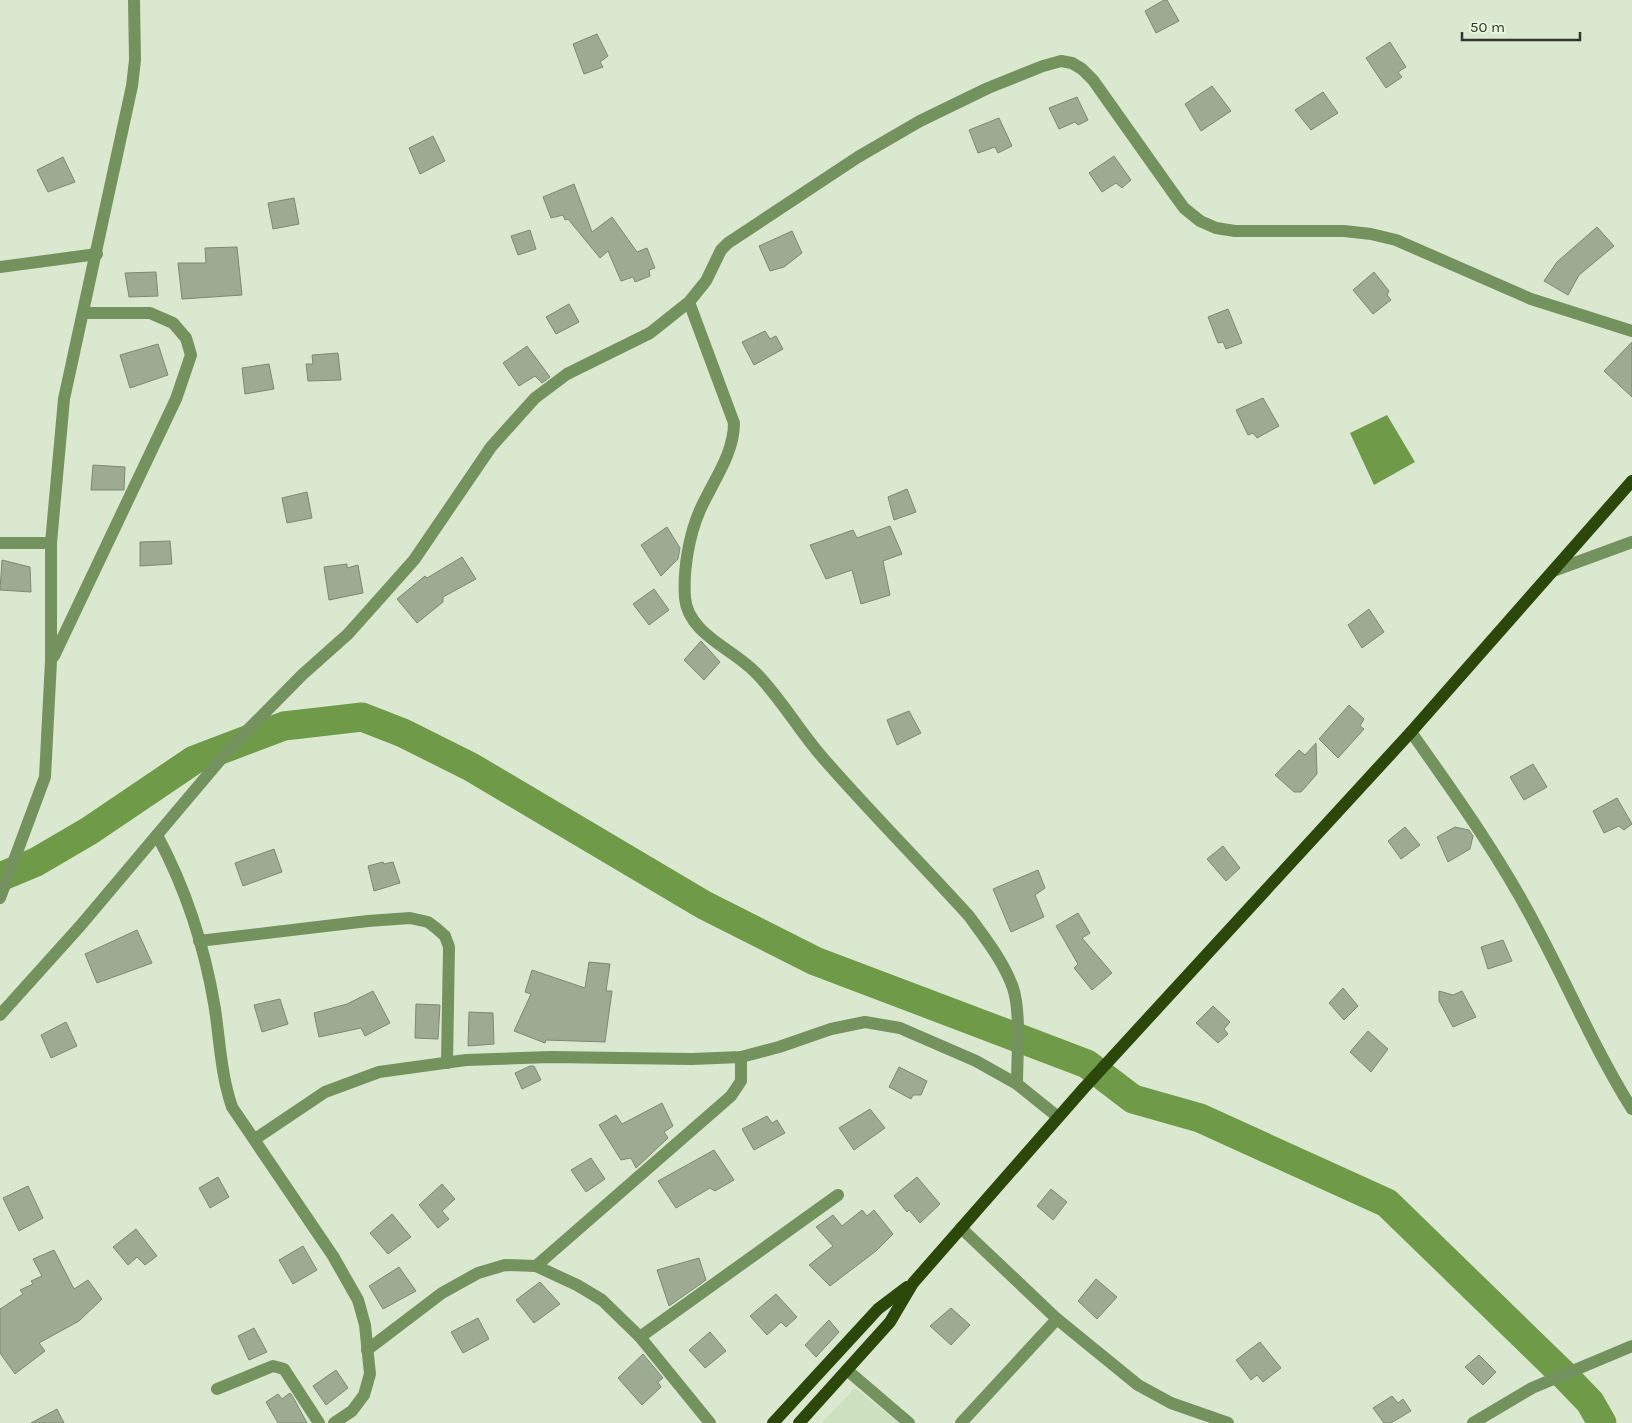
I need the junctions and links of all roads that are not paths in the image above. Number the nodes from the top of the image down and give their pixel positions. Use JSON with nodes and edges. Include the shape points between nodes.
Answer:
{"nodes":[{"id":1,"x":134,"y":0,"type":"edge"},
{"id":2,"x":97,"y":254,"type":"junction"},
{"id":3,"x":0,"y":267,"type":"edge"},
{"id":4,"x":689,"y":302,"type":"junction"},
{"id":5,"x":84,"y":313,"type":"junction"},
{"id":6,"x":1632,"y":331,"type":"edge"},
{"id":7,"x":1632,"y":482,"type":"edge"},
{"id":8,"x":0,"y":542,"type":"edge"},
{"id":9,"x":1632,"y":542,"type":"edge"},
{"id":10,"x":52,"y":543,"type":"junction"},
{"id":11,"x":1553,"y":571,"type":"junction"},
{"id":12,"x":51,"y":660,"type":"junction"},
{"id":13,"x":1411,"y":732,"type":"junction"},
{"id":14,"x":157,"y":835,"type":"junction"},
{"id":15,"x":0,"y":898,"type":"edge"},
{"id":16,"x":199,"y":941,"type":"junction"},
{"id":17,"x":0,"y":1015,"type":"edge"},
{"id":18,"x":742,"y":1057,"type":"junction"},
{"id":19,"x":447,"y":1063,"type":"junction"},
{"id":20,"x":1017,"y":1084,"type":"junction"},
{"id":21,"x":1632,"y":1109,"type":"edge"},
{"id":22,"x":1058,"y":1117,"type":"junction"},
{"id":23,"x":254,"y":1139,"type":"junction"},
{"id":24,"x":838,"y":1195,"type":"dead end"},
{"id":25,"x":961,"y":1228,"type":"junction"},
{"id":26,"x":536,"y":1266,"type":"junction"},
{"id":27,"x":913,"y":1283,"type":"junction"},
{"id":28,"x":1057,"y":1319,"type":"junction"},
{"id":29,"x":640,"y":1337,"type":"junction"},
{"id":30,"x":1632,"y":1346,"type":"edge"},
{"id":31,"x":368,"y":1350,"type":"junction"},
{"id":32,"x":847,"y":1370,"type":"junction"},
{"id":33,"x":217,"y":1389,"type":"dead end"},
{"id":34,"x":319,"y":1423,"type":"edge"},
{"id":35,"x":334,"y":1423,"type":"edge"},
{"id":36,"x":710,"y":1423,"type":"edge"},
{"id":37,"x":773,"y":1423,"type":"edge"},
{"id":38,"x":798,"y":1423,"type":"edge"},
{"id":39,"x":909,"y":1423,"type":"edge"},
{"id":40,"x":961,"y":1423,"type":"edge"},
{"id":41,"x":1228,"y":1423,"type":"edge"},
{"id":42,"x":1472,"y":1423,"type":"edge"}],
"edges":[{"from":1,"to":2,"type":"street","via":[[132,86]]},
{"from":2,"to":3,"type":"street"},
{"from":2,"to":5,"type":"street"},
{"from":4,"to":6,"type":"street","via":[[706,281],[721,250],[728,243],[858,157],[920,121],[988,88],[1061,61],[1072,63],[1093,80],[1184,208],[1200,221],[1235,231],[1344,231],[1396,240],[1531,299]]},
{"from":4,"to":14,"type":"street","via":[[650,333],[567,374],[535,398],[492,447],[414,560],[348,634],[232,746]]},
{"from":4,"to":20,"type":"street","via":[[734,423],[734,437],[692,535],[685,597],[688,614],[697,628],[739,657],[757,674],[822,758],[956,902],[989,944],[1014,990]]},
{"from":5,"to":10,"type":"street","via":[[64,399]]},
{"from":5,"to":12,"type":"street","via":[[150,313],[173,323],[186,338],[191,355],[176,399]]},
{"from":7,"to":11,"type":"main road"},
{"from":8,"to":10,"type":"street"},
{"from":9,"to":11,"type":"street"},
{"from":10,"to":12,"type":"street"},
{"from":11,"to":13,"type":"main road"},
{"from":12,"to":15,"type":"street","via":[[46,777]]},
{"from":13,"to":21,"type":"street","via":[[1485,837],[1538,930],[1610,1074]]},
{"from":13,"to":22,"type":"main road"},
{"from":14,"to":16,"type":"street","via":[[187,899]]},
{"from":14,"to":17,"type":"street","via":[[82,925]]},
{"from":16,"to":19,"type":"street","via":[[368,921],[410,918],[428,922],[445,936],[449,948]]},
{"from":16,"to":23,"type":"street","via":[[215,1009],[224,1084],[232,1107]]},
{"from":18,"to":19,"type":"street","via":[[692,1060],[550,1057]]},
{"from":18,"to":20,"type":"street","via":[[831,1029],[865,1022],[900,1028],[976,1061]]},
{"from":18,"to":26,"type":"street","via":[[741,1081],[731,1096]]},
{"from":19,"to":23,"type":"street","via":[[379,1072],[325,1092]]},
{"from":20,"to":22,"type":"street"},
{"from":22,"to":25,"type":"main road"},
{"from":23,"to":31,"type":"street","via":[[333,1256],[358,1300]]},
{"from":24,"to":29,"type":"street"},
{"from":25,"to":27,"type":"main road"},
{"from":25,"to":28,"type":"street"},
{"from":26,"to":29,"type":"street","via":[[602,1300]]},
{"from":26,"to":31,"type":"street","via":[[505,1265],[478,1273],[442,1293]]},
{"from":27,"to":32,"type":"main road","via":[[890,1322]]},
{"from":27,"to":37,"type":"main road","via":[[878,1309]]},
{"from":28,"to":40,"type":"street"},
{"from":28,"to":41,"type":"street","via":[[1138,1385],[1171,1403]]},
{"from":29,"to":36,"type":"street"},
{"from":30,"to":42,"type":"street","via":[[1532,1388]]},
{"from":31,"to":35,"type":"street","via":[[370,1374],[364,1395],[352,1411]]},
{"from":32,"to":38,"type":"main road"},
{"from":32,"to":39,"type":"street"},
{"from":33,"to":34,"type":"street","via":[[273,1366],[284,1369]]}]}
